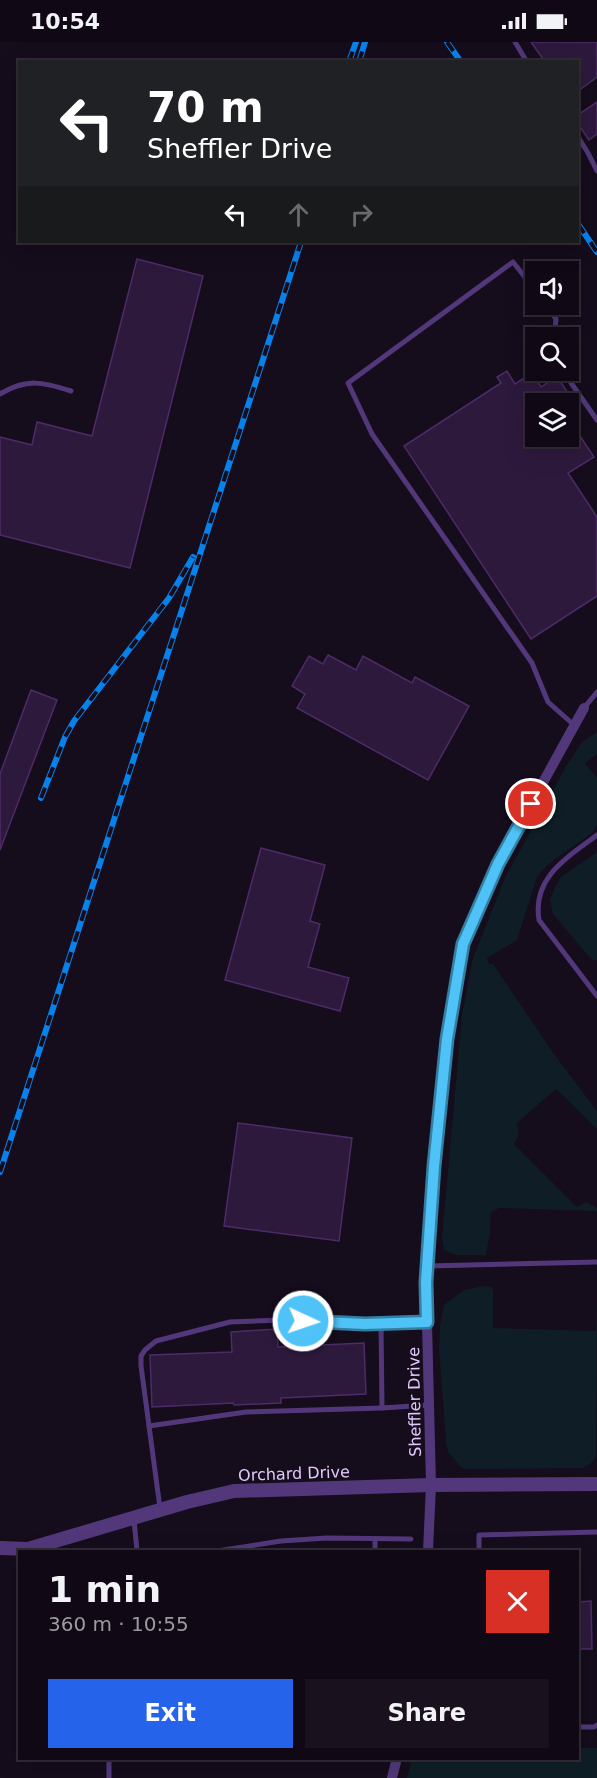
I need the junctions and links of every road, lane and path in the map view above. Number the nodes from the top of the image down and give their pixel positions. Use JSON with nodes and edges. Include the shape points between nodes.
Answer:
{"nodes":[{"id":1,"x":515,"y":42,"type":"edge"},
{"id":2,"x":526,"y":60,"type":"edge"},
{"id":3,"x":579,"y":139,"type":"edge"},
{"id":4,"x":597,"y":171,"type":"edge"},
{"id":5,"x":525,"y":277,"type":"edge"},
{"id":6,"x":570,"y":381,"type":"edge"},
{"id":7,"x":71,"y":392,"type":"dead end"},
{"id":8,"x":0,"y":394,"type":"edge"},
{"id":9,"x":597,"y":420,"type":"edge"},
{"id":10,"x":597,"y":692,"type":"edge"},
{"id":11,"x":584,"y":708,"type":"joint"},
{"id":12,"x":575,"y":726,"type":"junction"},
{"id":13,"x":597,"y":835,"type":"edge"},
{"id":14,"x":597,"y":996,"type":"edge"},
{"id":15,"x":597,"y":1262,"type":"edge"},
{"id":16,"x":428,"y":1266,"type":"junction"},
{"id":17,"x":427,"y":1322,"type":"junction"},
{"id":18,"x":381,"y":1323,"type":"junction"},
{"id":19,"x":429,"y":1405,"type":"junction"},
{"id":20,"x":382,"y":1408,"type":"junction"},
{"id":21,"x":149,"y":1426,"type":"junction"},
{"id":22,"x":597,"y":1484,"type":"edge"},
{"id":23,"x":431,"y":1485,"type":"junction"},
{"id":24,"x":160,"y":1510,"type":"junction"},
{"id":25,"x":134,"y":1518,"type":"junction"},
{"id":26,"x":597,"y":1532,"type":"edge"},
{"id":27,"x":375,"y":1539,"type":"junction"},
{"id":28,"x":411,"y":1539,"type":"dead end"},
{"id":29,"x":0,"y":1550,"type":"edge"},
{"id":30,"x":137,"y":1550,"type":"edge"},
{"id":31,"x":223,"y":1550,"type":"edge"},
{"id":32,"x":375,"y":1550,"type":"edge"},
{"id":33,"x":428,"y":1550,"type":"edge"},
{"id":34,"x":479,"y":1550,"type":"edge"},
{"id":35,"x":597,"y":1725,"type":"edge"},
{"id":36,"x":579,"y":1727,"type":"edge"},
{"id":37,"x":110,"y":1760,"type":"edge"},
{"id":38,"x":396,"y":1760,"type":"edge"},
{"id":39,"x":109,"y":1778,"type":"edge"},
{"id":40,"x":392,"y":1778,"type":"edge"}],
"edges":[{"from":1,"to":2,"type":"lane"},
{"from":3,"to":4,"type":"lane"},
{"from":5,"to":12,"type":"lane","via":[[513,262],[348,382],[372,434],[532,663],[548,702]]},
{"from":6,"to":9,"type":"lane"},
{"from":7,"to":8,"type":"lane","via":[[29,382]]},
{"from":10,"to":11,"type":"lane"},
{"from":11,"to":12,"type":"street","name":"Sheffler Drive"},
{"from":12,"to":16,"type":"street","name":"Sheffler Drive","via":[[498,864],[463,944],[447,1039]]},
{"from":13,"to":14,"type":"lane","via":[[551,872],[537,908],[539,920]]},
{"from":15,"to":16,"type":"lane"},
{"from":16,"to":17,"type":"street","name":"Sheffler Drive"},
{"from":17,"to":18,"type":"lane"},
{"from":17,"to":19,"type":"street","name":"Sheffler Drive"},
{"from":18,"to":20,"type":"lane"},
{"from":18,"to":21,"type":"lane","via":[[230,1322],[156,1341],[141,1356]]},
{"from":19,"to":20,"type":"lane"},
{"from":19,"to":23,"type":"street","name":"Sheffler Drive"},
{"from":20,"to":21,"type":"lane","via":[[246,1412]]},
{"from":21,"to":24,"type":"lane"},
{"from":22,"to":23,"type":"street","name":"Orchard Drive"},
{"from":23,"to":24,"type":"street","name":"Orchard Drive","via":[[234,1491]]},
{"from":23,"to":33,"type":"street","name":"Sheffler Drive"},
{"from":24,"to":25,"type":"street","name":"Orchard Drive"},
{"from":25,"to":29,"type":"street","name":"Orchard Drive","via":[[28,1549]]},
{"from":25,"to":30,"type":"lane"},
{"from":26,"to":34,"type":"lane","via":[[479,1535]]},
{"from":27,"to":28,"type":"lane"},
{"from":27,"to":31,"type":"lane","via":[[281,1540]]},
{"from":27,"to":32,"type":"lane"},
{"from":35,"to":36,"type":"lane"},
{"from":37,"to":39,"type":"lane"},
{"from":38,"to":40,"type":"street"}]}
